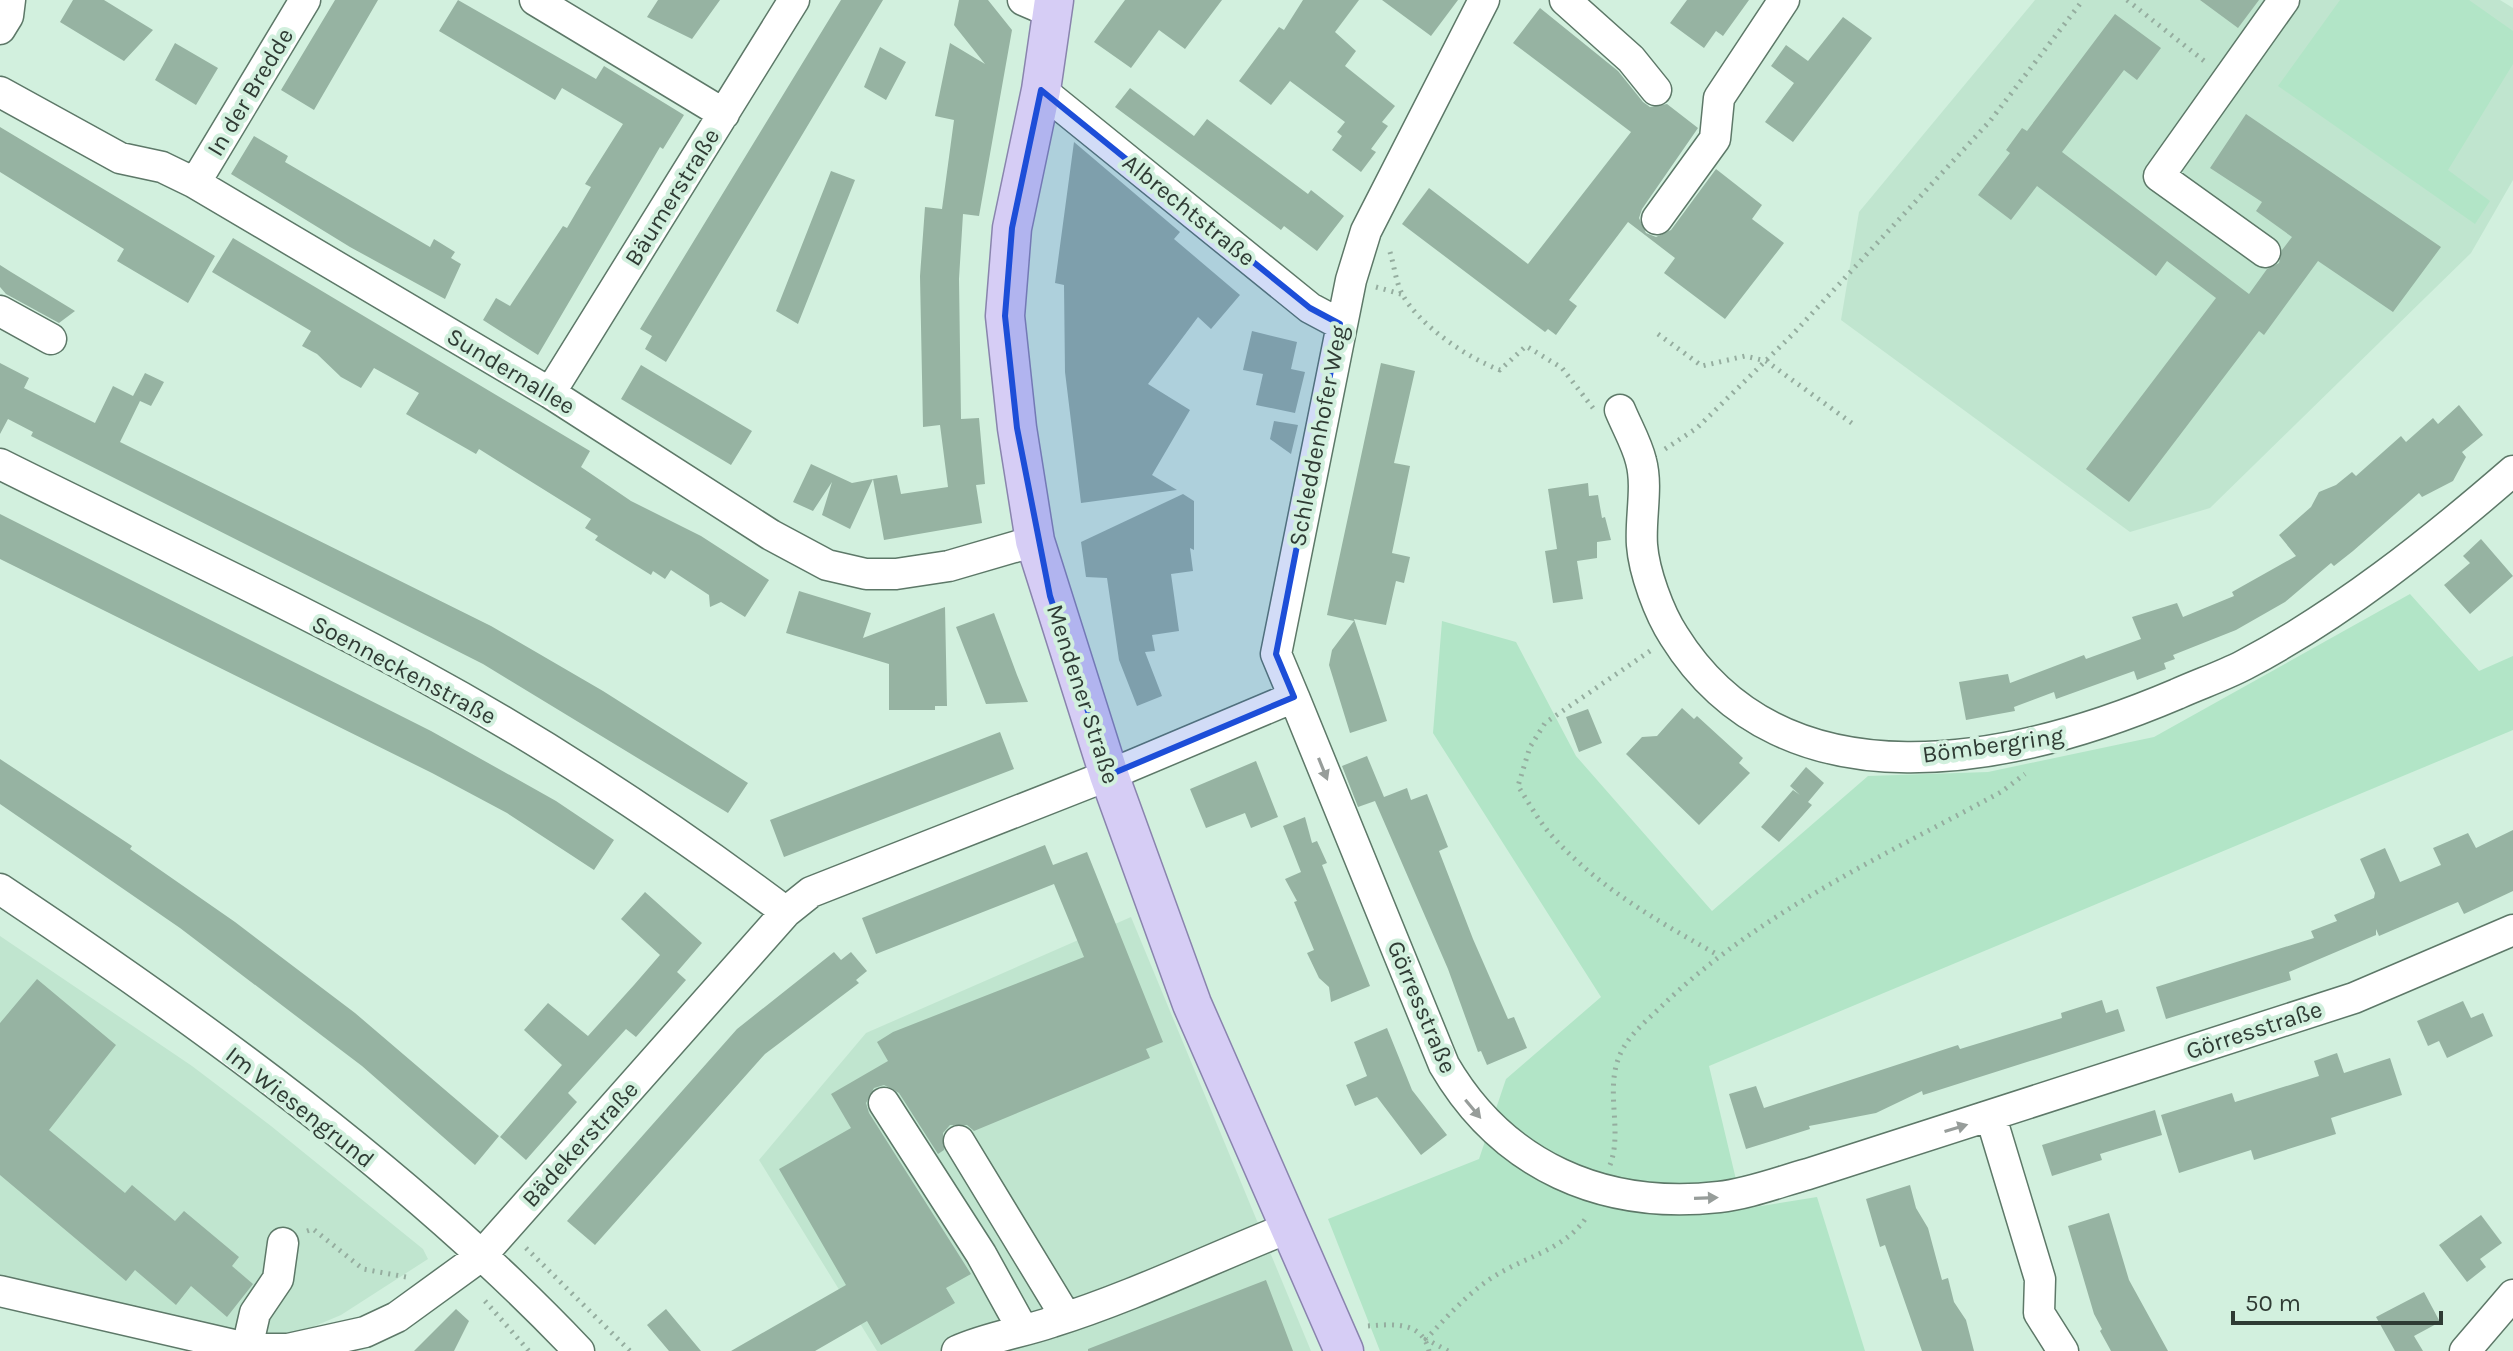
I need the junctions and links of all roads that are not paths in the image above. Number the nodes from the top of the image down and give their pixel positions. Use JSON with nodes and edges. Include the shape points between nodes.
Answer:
{"nodes":[{"id":1,"x":10,"y":0,"type":"edge"},
{"id":2,"x":305,"y":0,"type":"edge"},
{"id":3,"x":535,"y":0,"type":"edge"},
{"id":4,"x":794,"y":0,"type":"edge"},
{"id":5,"x":1484,"y":0,"type":"edge"},
{"id":6,"x":1565,"y":0,"type":"edge"},
{"id":7,"x":1784,"y":0,"type":"edge"},
{"id":8,"x":2284,"y":0,"type":"edge"},
{"id":9,"x":1043,"y":4,"type":"edge"},
{"id":10,"x":0,"y":29,"type":"edge"},
{"id":11,"x":1041,"y":90,"type":"junction"},
{"id":12,"x":1656,"y":90,"type":"dead end"},
{"id":13,"x":0,"y":92,"type":"edge"},
{"id":14,"x":724,"y":114,"type":"junction"},
{"id":15,"x":195,"y":183,"type":"junction"},
{"id":16,"x":1657,"y":219,"type":"dead end"},
{"id":17,"x":2265,"y":252,"type":"dead end"},
{"id":18,"x":0,"y":311,"type":"edge"},
{"id":19,"x":1340,"y":324,"type":"junction"},
{"id":20,"x":51,"y":339,"type":"dead end"},
{"id":21,"x":550,"y":393,"type":"junction"},
{"id":22,"x":1620,"y":410,"type":"road end"},
{"id":23,"x":0,"y":464,"type":"edge"},
{"id":24,"x":2513,"y":471,"type":"edge"},
{"id":25,"x":1035,"y":541,"type":"junction"},
{"id":26,"x":1294,"y":697,"type":"junction"},
{"id":27,"x":1109,"y":775,"type":"junction"},
{"id":28,"x":0,"y":889,"type":"edge"},
{"id":29,"x":786,"y":912,"type":"junction"},
{"id":30,"x":2513,"y":930,"type":"edge"},
{"id":31,"x":884,"y":1103,"type":"dead end"},
{"id":32,"x":1991,"y":1117,"type":"junction"},
{"id":33,"x":959,"y":1141,"type":"dead end"},
{"id":34,"x":1288,"y":1228,"type":"junction"},
{"id":35,"x":283,"y":1243,"type":"road end"},
{"id":36,"x":481,"y":1256,"type":"junction"},
{"id":37,"x":0,"y":1291,"type":"edge"},
{"id":38,"x":2513,"y":1295,"type":"edge"},
{"id":39,"x":1066,"y":1317,"type":"junction"},
{"id":40,"x":1023,"y":1330,"type":"junction"},
{"id":41,"x":1342,"y":1344,"type":"edge"},
{"id":42,"x":247,"y":1348,"type":"junction"},
{"id":43,"x":579,"y":1351,"type":"edge"},
{"id":44,"x":957,"y":1351,"type":"edge"},
{"id":45,"x":2063,"y":1351,"type":"edge"},
{"id":46,"x":2465,"y":1351,"type":"edge"}],
"edges":[{"from":1,"to":10,"type":"street"},
{"from":2,"to":15,"type":"street","name":"In der Bredde"},
{"from":3,"to":14,"type":"street"},
{"from":4,"to":14,"type":"street","name":"Bäumerstraße"},
{"from":5,"to":19,"type":"street","name":"Schleddenhofer Weg","via":[[1366,231]]},
{"from":6,"to":12,"type":"street","via":[[1631,59]]},
{"from":7,"to":16,"type":"street","via":[[1719,98],[1715,139]]},
{"from":8,"to":17,"type":"street","via":[[2159,176]]},
{"from":9,"to":11,"type":"main road","name":"Mendener Straße"},
{"from":11,"to":19,"type":"street","name":"Albrechtstraße","via":[[1310,308]]},
{"from":11,"to":25,"type":"main road","name":"Mendener Straße","via":[[1012,228],[1005,316]]},
{"from":13,"to":15,"type":"street","name":"Sundernallee","via":[[120,158],[162,167]]},
{"from":14,"to":21,"type":"street","name":"Bäumerstraße"},
{"from":15,"to":21,"type":"street","name":"Sundernallee"},
{"from":18,"to":20,"type":"street"},
{"from":19,"to":26,"type":"street","name":"Schleddenhofer Weg","via":[[1276,654]]},
{"from":21,"to":25,"type":"street","name":"Sundernallee","via":[[771,535],[827,565],[896,574],[949,566]]},
{"from":22,"to":24,"type":"street","name":"Bömbergring","via":[[1641,462],[1642,548],[1673,635],[1735,705],[1766,724],[1829,751],[1887,758],[2037,744],[2121,718],[2243,666],[2339,608],[2455,522]]},
{"from":23,"to":29,"type":"street","name":"Soenneckenstraße","via":[[422,675],[590,776]]},
{"from":25,"to":27,"type":"main road","name":"Mendener Straße"},
{"from":26,"to":27,"type":"street"},
{"from":26,"to":32,"type":"street","name":"Görresstraße","one_way":true,"via":[[1444,1065],[1485,1123],[1555,1172],[1618,1196],[1721,1197]]},
{"from":27,"to":29,"type":"street","name":"Bädekerstraße","via":[[811,892]]},
{"from":27,"to":34,"type":"main road","name":"Mendener Straße","via":[[1192,1004]]},
{"from":28,"to":36,"type":"street","name":"Im Wiesengrund","via":[[256,1071]]},
{"from":29,"to":36,"type":"street","name":"Bädekerstraße"},
{"from":30,"to":32,"type":"street","name":"Görresstraße","via":[[2354,998]]},
{"from":31,"to":40,"type":"street"},
{"from":32,"to":45,"type":"street","via":[[2040,1279],[2039,1313]]},
{"from":33,"to":39,"type":"street"},
{"from":34,"to":39,"type":"street"},
{"from":34,"to":41,"type":"main road","name":"Mendener Straße"},
{"from":35,"to":42,"type":"street","via":[[278,1279],[255,1313]]},
{"from":36,"to":42,"type":"street","name":"Bädekerstraße","via":[[397,1317],[365,1332],[288,1349]]},
{"from":36,"to":43,"type":"street","name":"Im Wiesengrund"},
{"from":37,"to":42,"type":"street","name":"Bädekerstraße"},
{"from":38,"to":46,"type":"street"},
{"from":39,"to":40,"type":"street"},
{"from":40,"to":44,"type":"street"}]}
